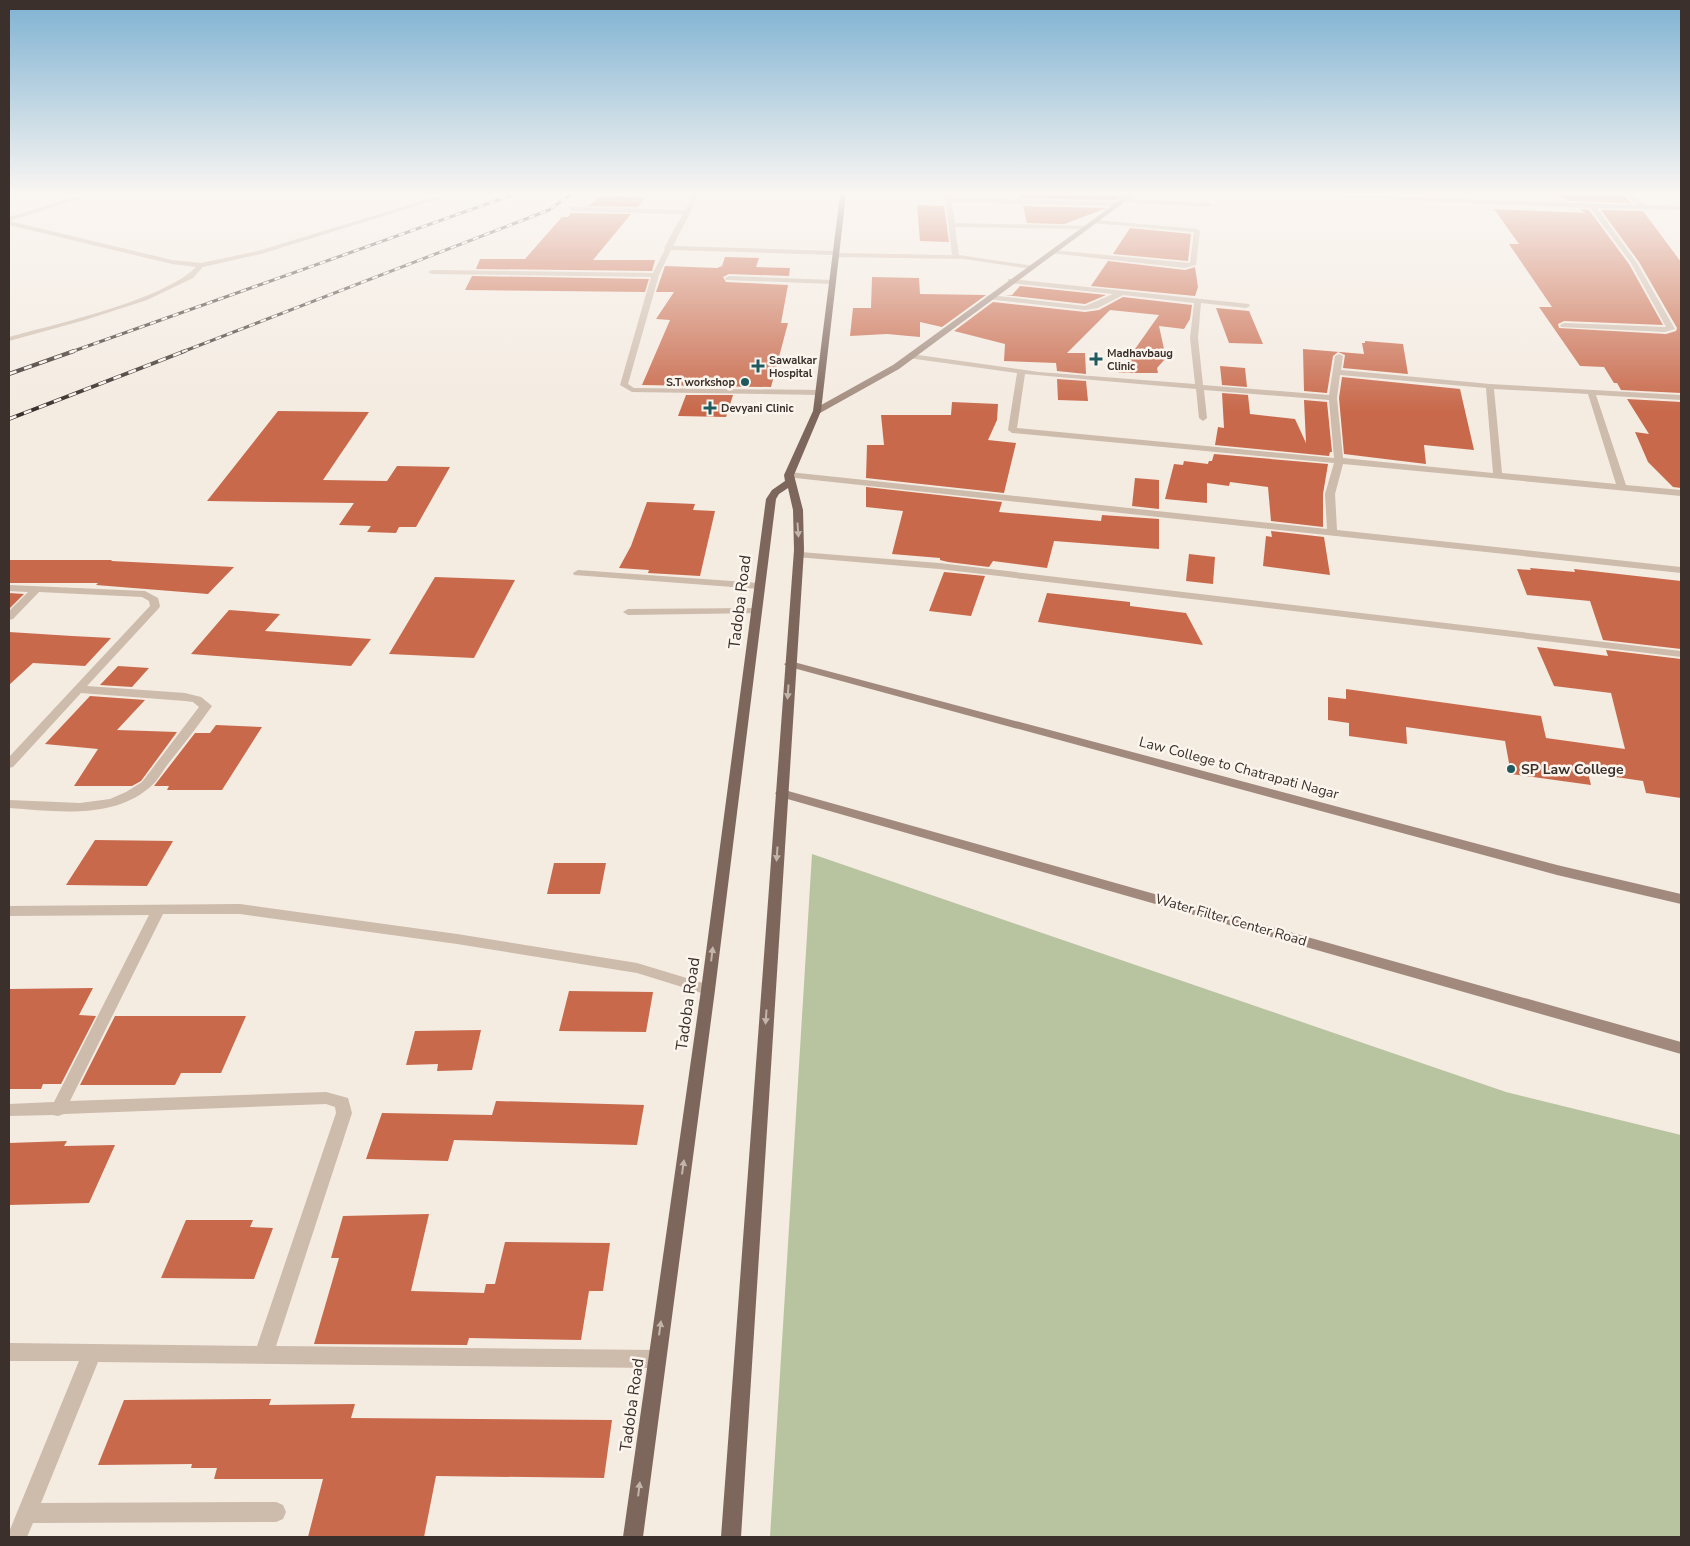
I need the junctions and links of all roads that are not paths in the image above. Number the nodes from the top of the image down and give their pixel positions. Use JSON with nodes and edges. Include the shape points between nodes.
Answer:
{"nodes":[{"id":1,"x":200,"y":267,"type":"edge"},
{"id":2,"x":658,"y":267,"type":"edge"},
{"id":3,"x":834,"y":267,"type":"edge"},
{"id":4,"x":1032,"y":267,"type":"edge"},
{"id":5,"x":1636,"y":267,"type":"edge"},
{"id":6,"x":432,"y":272,"type":"dead end"},
{"id":7,"x":655,"y":275,"type":"junction"},
{"id":8,"x":729,"y":278,"type":"dead end"},
{"id":9,"x":1012,"y":281,"type":"junction"},
{"id":10,"x":832,"y":282,"type":"junction"},
{"id":11,"x":1122,"y":293,"type":"junction"},
{"id":12,"x":990,"y":297,"type":"junction"},
{"id":13,"x":1198,"y":301,"type":"junction"},
{"id":14,"x":1246,"y":306,"type":"dead end"},
{"id":15,"x":1564,"y":325,"type":"dead end"},
{"id":16,"x":9,"y":339,"type":"edge"},
{"id":17,"x":911,"y":356,"type":"junction"},
{"id":18,"x":1339,"y":356,"type":"dead end"},
{"id":19,"x":1021,"y":372,"type":"junction"},
{"id":20,"x":1336,"y":372,"type":"junction"},
{"id":21,"x":1490,"y":386,"type":"junction"},
{"id":22,"x":1198,"y":387,"type":"junction"},
{"id":23,"x":1591,"y":391,"type":"junction"},
{"id":24,"x":819,"y":392,"type":"junction"},
{"id":25,"x":1681,"y":397,"type":"edge"},
{"id":26,"x":1333,"y":398,"type":"junction"},
{"id":27,"x":817,"y":411,"type":"junction"},
{"id":28,"x":1204,"y":418,"type":"dead end"},
{"id":29,"x":1339,"y":460,"type":"junction"},
{"id":30,"x":1498,"y":476,"type":"junction"},
{"id":31,"x":789,"y":479,"type":"junction"},
{"id":32,"x":1622,"y":487,"type":"junction"},
{"id":33,"x":1681,"y":493,"type":"edge"},
{"id":34,"x":1332,"y":533,"type":"junction"},
{"id":35,"x":800,"y":555,"type":"junction"},
{"id":36,"x":1681,"y":570,"type":"edge"},
{"id":37,"x":578,"y":573,"type":"dead end"},
{"id":38,"x":760,"y":586,"type":"junction"},
{"id":39,"x":9,"y":588,"type":"edge"},
{"id":40,"x":37,"y":590,"type":"junction"},
{"id":41,"x":756,"y":611,"type":"junction"},
{"id":42,"x":628,"y":612,"type":"dead end"},
{"id":43,"x":9,"y":617,"type":"edge"},
{"id":44,"x":1681,"y":654,"type":"edge"},
{"id":45,"x":790,"y":664,"type":"junction"},
{"id":46,"x":77,"y":689,"type":"junction"},
{"id":47,"x":9,"y":764,"type":"edge"},
{"id":48,"x":781,"y":793,"type":"junction"},
{"id":49,"x":9,"y":804,"type":"edge"},
{"id":50,"x":1681,"y":899,"type":"edge"},
{"id":51,"x":158,"y":910,"type":"junction"},
{"id":52,"x":9,"y":911,"type":"edge"},
{"id":53,"x":708,"y":990,"type":"junction"},
{"id":54,"x":1681,"y":1048,"type":"edge"},
{"id":55,"x":9,"y":1110,"type":"edge"},
{"id":56,"x":58,"y":1110,"type":"junction"},
{"id":57,"x":9,"y":1352,"type":"edge"},
{"id":58,"x":92,"y":1353,"type":"junction"},
{"id":59,"x":264,"y":1354,"type":"junction"},
{"id":60,"x":656,"y":1359,"type":"junction"},
{"id":61,"x":276,"y":1512,"type":"dead end"},
{"id":62,"x":27,"y":1513,"type":"junction"},
{"id":63,"x":17,"y":1537,"type":"edge"},
{"id":64,"x":632,"y":1537,"type":"edge"},
{"id":65,"x":731,"y":1537,"type":"edge"}],
"edges":[{"from":1,"to":16,"type":"street","via":[[182,283],[150,297]]},
{"from":2,"to":7,"type":"street"},
{"from":3,"to":10,"type":"main road","name":"Tadoba Road"},
{"from":4,"to":9,"type":"street"},
{"from":5,"to":15,"type":"street","via":[[1671,329]]},
{"from":6,"to":7,"type":"street"},
{"from":7,"to":24,"type":"street","via":[[624,385],[632,390]]},
{"from":8,"to":10,"type":"street"},
{"from":9,"to":11,"type":"street"},
{"from":9,"to":12,"type":"street"},
{"from":10,"to":24,"type":"main road","name":"Tadoba Road"},
{"from":11,"to":12,"type":"street","via":[[1085,308]]},
{"from":11,"to":13,"type":"street"},
{"from":12,"to":17,"type":"street"},
{"from":13,"to":14,"type":"street"},
{"from":13,"to":22,"type":"street","via":[[1194,338]]},
{"from":17,"to":19,"type":"street"},
{"from":17,"to":27,"type":"street"},
{"from":18,"to":20,"type":"street"},
{"from":19,"to":22,"type":"street"},
{"from":19,"to":29,"type":"street","via":[[1012,430]]},
{"from":20,"to":21,"type":"street"},
{"from":20,"to":26,"type":"street"},
{"from":21,"to":23,"type":"street"},
{"from":21,"to":30,"type":"street"},
{"from":22,"to":26,"type":"street"},
{"from":22,"to":28,"type":"street"},
{"from":23,"to":25,"type":"street"},
{"from":23,"to":32,"type":"street"},
{"from":24,"to":27,"type":"main road","name":"Tadoba Road"},
{"from":26,"to":29,"type":"street"},
{"from":27,"to":31,"type":"main road","name":"Tadoba Road"},
{"from":29,"to":30,"type":"street"},
{"from":29,"to":34,"type":"street","via":[[1330,494]]},
{"from":30,"to":32,"type":"street"},
{"from":31,"to":34,"type":"street"},
{"from":31,"to":35,"type":"main road","one_way":true,"via":[[796,497]]},
{"from":31,"to":38,"type":"main road","name":"Tadoba Road","via":[[771,499]]},
{"from":32,"to":33,"type":"street"},
{"from":34,"to":36,"type":"street"},
{"from":35,"to":44,"type":"street","via":[[939,566]]},
{"from":35,"to":45,"type":"main road"},
{"from":37,"to":38,"type":"street"},
{"from":38,"to":41,"type":"main road","name":"Tadoba Road"},
{"from":39,"to":40,"type":"street"},
{"from":40,"to":43,"type":"street"},
{"from":40,"to":46,"type":"street","via":[[145,594],[154,600],[155,606]]},
{"from":41,"to":42,"type":"street"},
{"from":53,"to":41,"type":"main road","name":"Tadoba Road","one_way":true},
{"from":45,"to":48,"type":"main road","one_way":true},
{"from":45,"to":50,"type":"street","name":"Law College to Chatrapati Nagar","via":[[1557,870]]},
{"from":46,"to":47,"type":"street"},
{"from":46,"to":49,"type":"street","via":[[197,698],[206,706],[146,785],[116,803],[99,807]]},
{"from":48,"to":54,"type":"street","name":"Water Filter Center Road"},
{"from":48,"to":65,"type":"main road","one_way":true},
{"from":51,"to":52,"type":"street"},
{"from":51,"to":53,"type":"street","via":[[240,909],[457,939],[637,968]]},
{"from":51,"to":56,"type":"street"},
{"from":60,"to":53,"type":"main road","name":"Tadoba Road","one_way":true},
{"from":55,"to":56,"type":"street"},
{"from":56,"to":59,"type":"street","via":[[326,1098],[342,1103],[344,1113]]},
{"from":57,"to":58,"type":"street"},
{"from":58,"to":59,"type":"street"},
{"from":58,"to":62,"type":"street"},
{"from":59,"to":60,"type":"street"},
{"from":64,"to":60,"type":"main road","name":"Tadoba Road","one_way":true},
{"from":61,"to":62,"type":"street"},
{"from":62,"to":63,"type":"street"}]}
